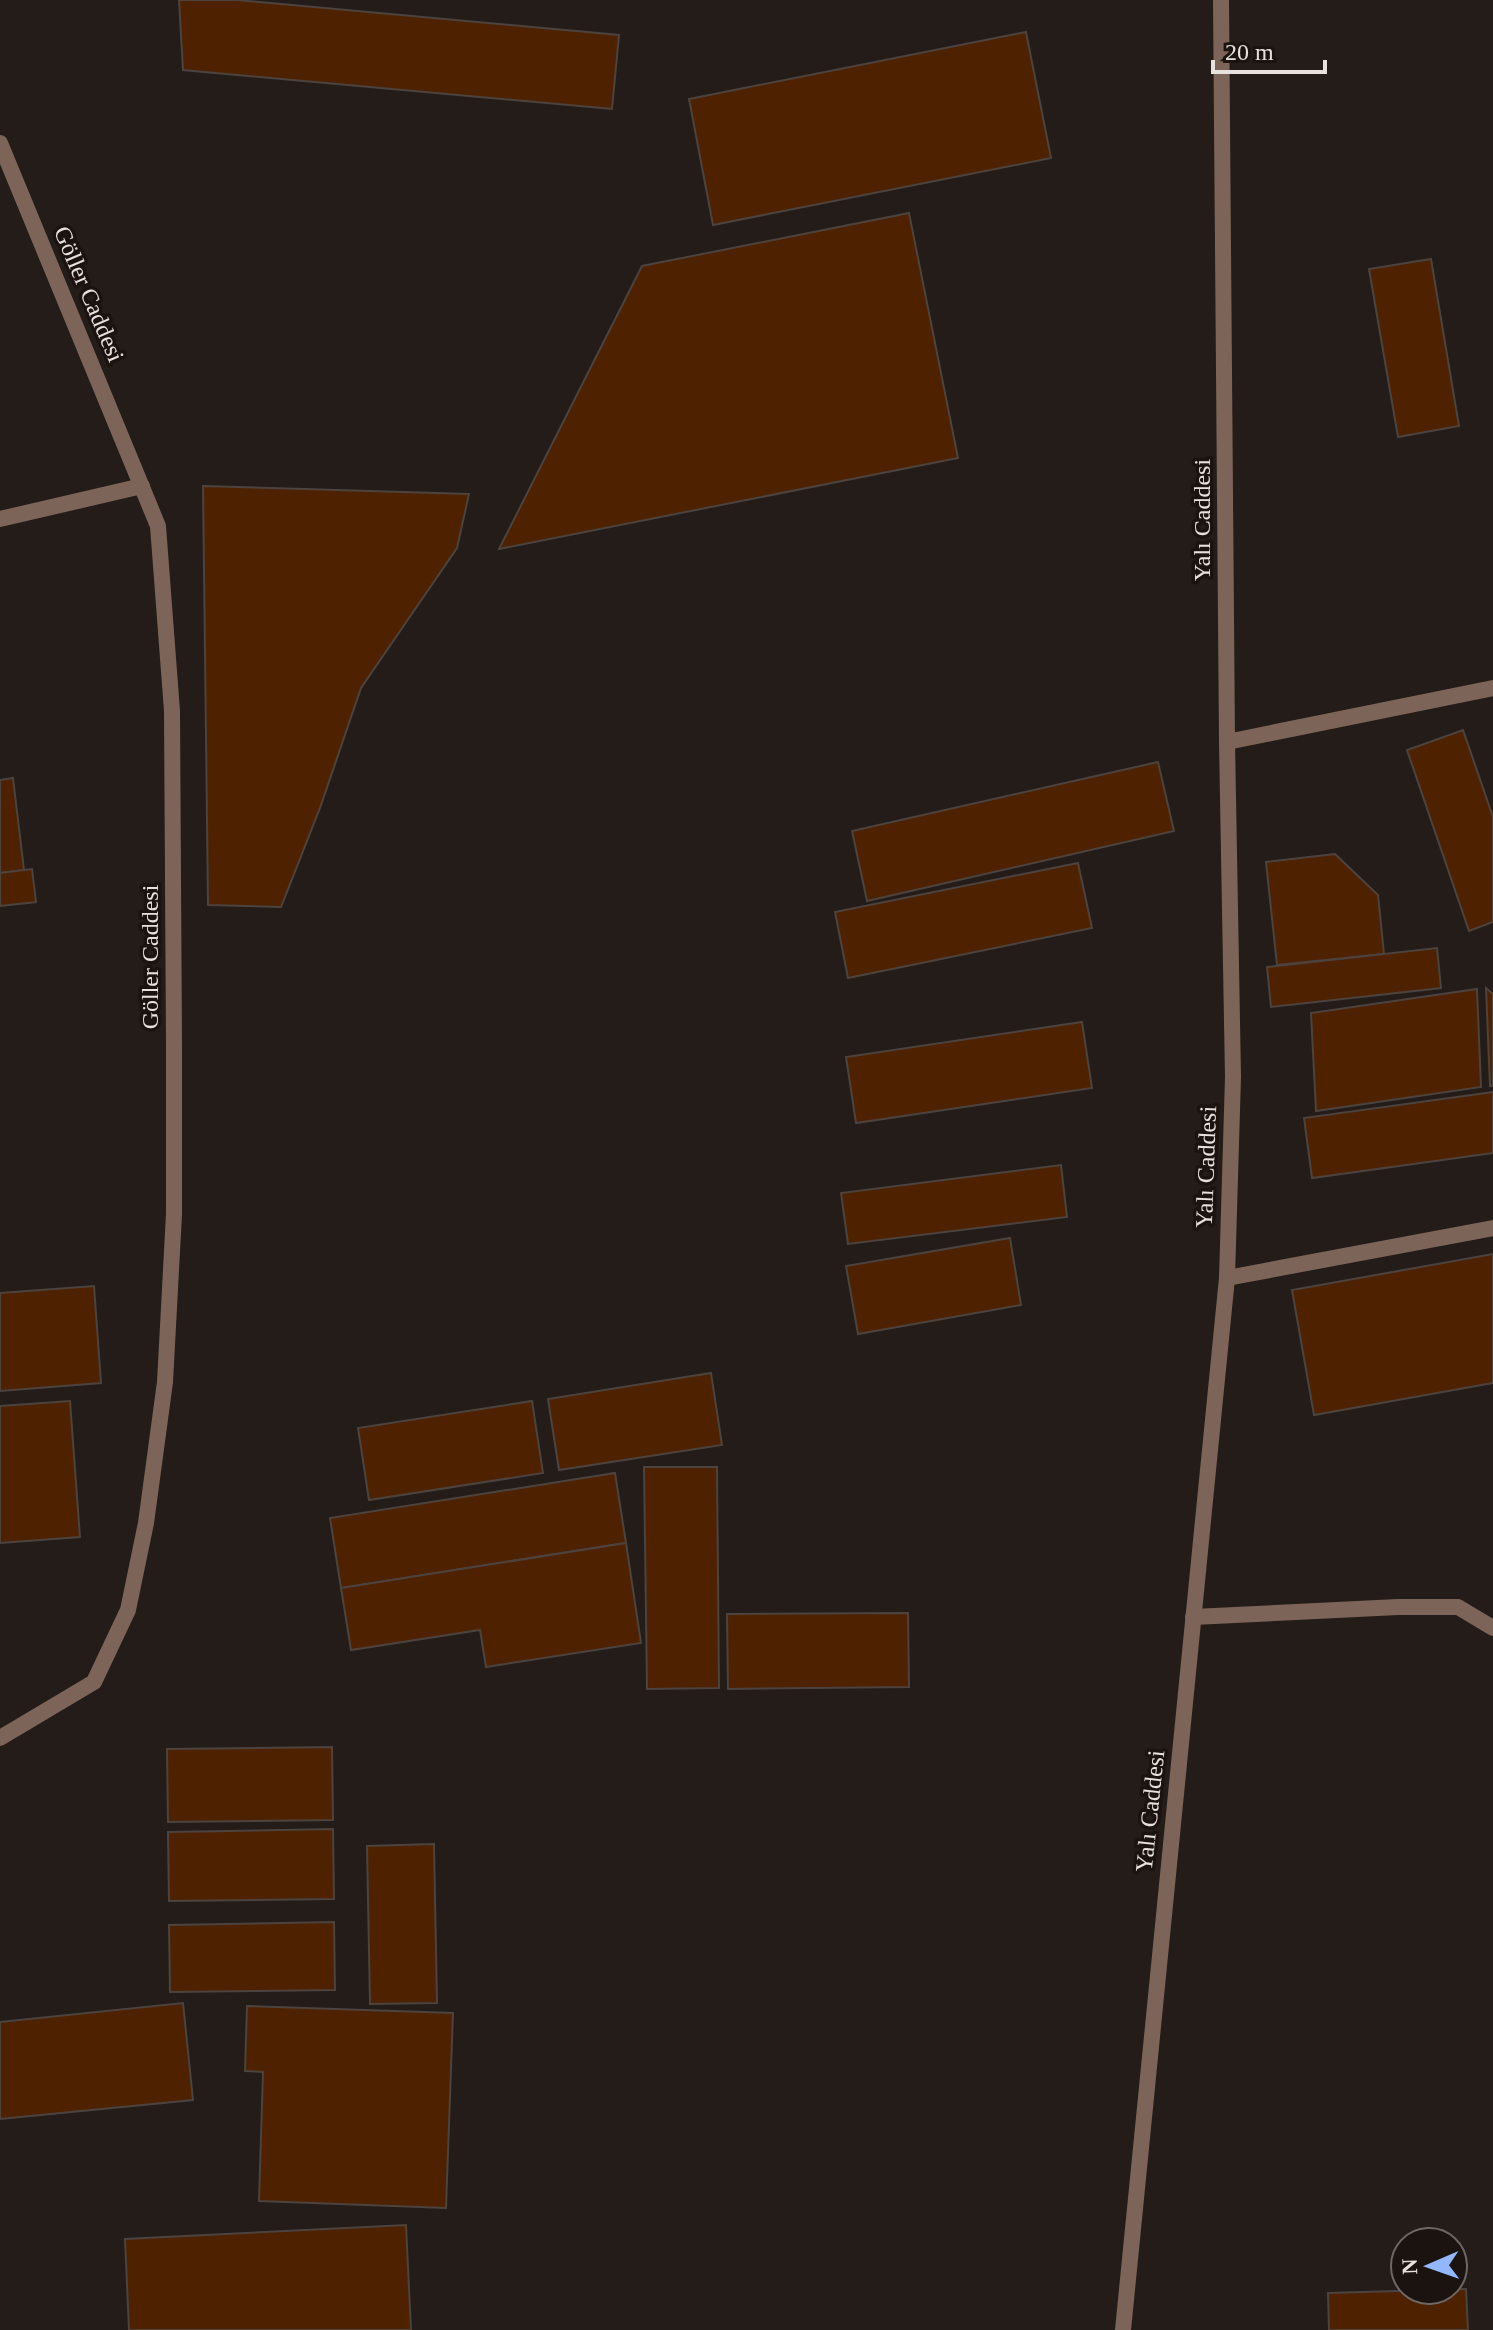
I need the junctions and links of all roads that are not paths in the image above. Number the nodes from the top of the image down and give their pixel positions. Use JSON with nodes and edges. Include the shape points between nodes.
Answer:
{"nodes":[{"id":1,"x":1221,"y":0,"type":"edge"},
{"id":2,"x":0,"y":143,"type":"edge"},
{"id":3,"x":142,"y":486,"type":"junction"},
{"id":4,"x":0,"y":519,"type":"edge"},
{"id":5,"x":1493,"y":688,"type":"edge"},
{"id":6,"x":1227,"y":742,"type":"junction"},
{"id":7,"x":1493,"y":1228,"type":"edge"},
{"id":8,"x":1227,"y":1278,"type":"junction"},
{"id":9,"x":1193,"y":1617,"type":"junction"},
{"id":10,"x":1493,"y":1628,"type":"edge"},
{"id":11,"x":0,"y":1738,"type":"edge"},
{"id":12,"x":1123,"y":2330,"type":"edge"}],
"edges":[{"from":1,"to":6,"type":"street","name":"Yalı Caddesi"},
{"from":2,"to":3,"type":"street","name":"Göller Caddesi"},
{"from":3,"to":4,"type":"street"},
{"from":3,"to":11,"type":"street","name":"Göller Caddesi","via":[[158,526],[172,711],[174,1214],[165,1382],[128,1610],[94,1682]]},
{"from":5,"to":6,"type":"street"},
{"from":6,"to":8,"type":"street","name":"Yalı Caddesi","via":[[1233,1077]]},
{"from":7,"to":8,"type":"street"},
{"from":8,"to":9,"type":"street","name":"Yalı Caddesi"},
{"from":9,"to":10,"type":"street","via":[[1458,1607]]},
{"from":9,"to":12,"type":"street","name":"Yalı Caddesi"}]}
